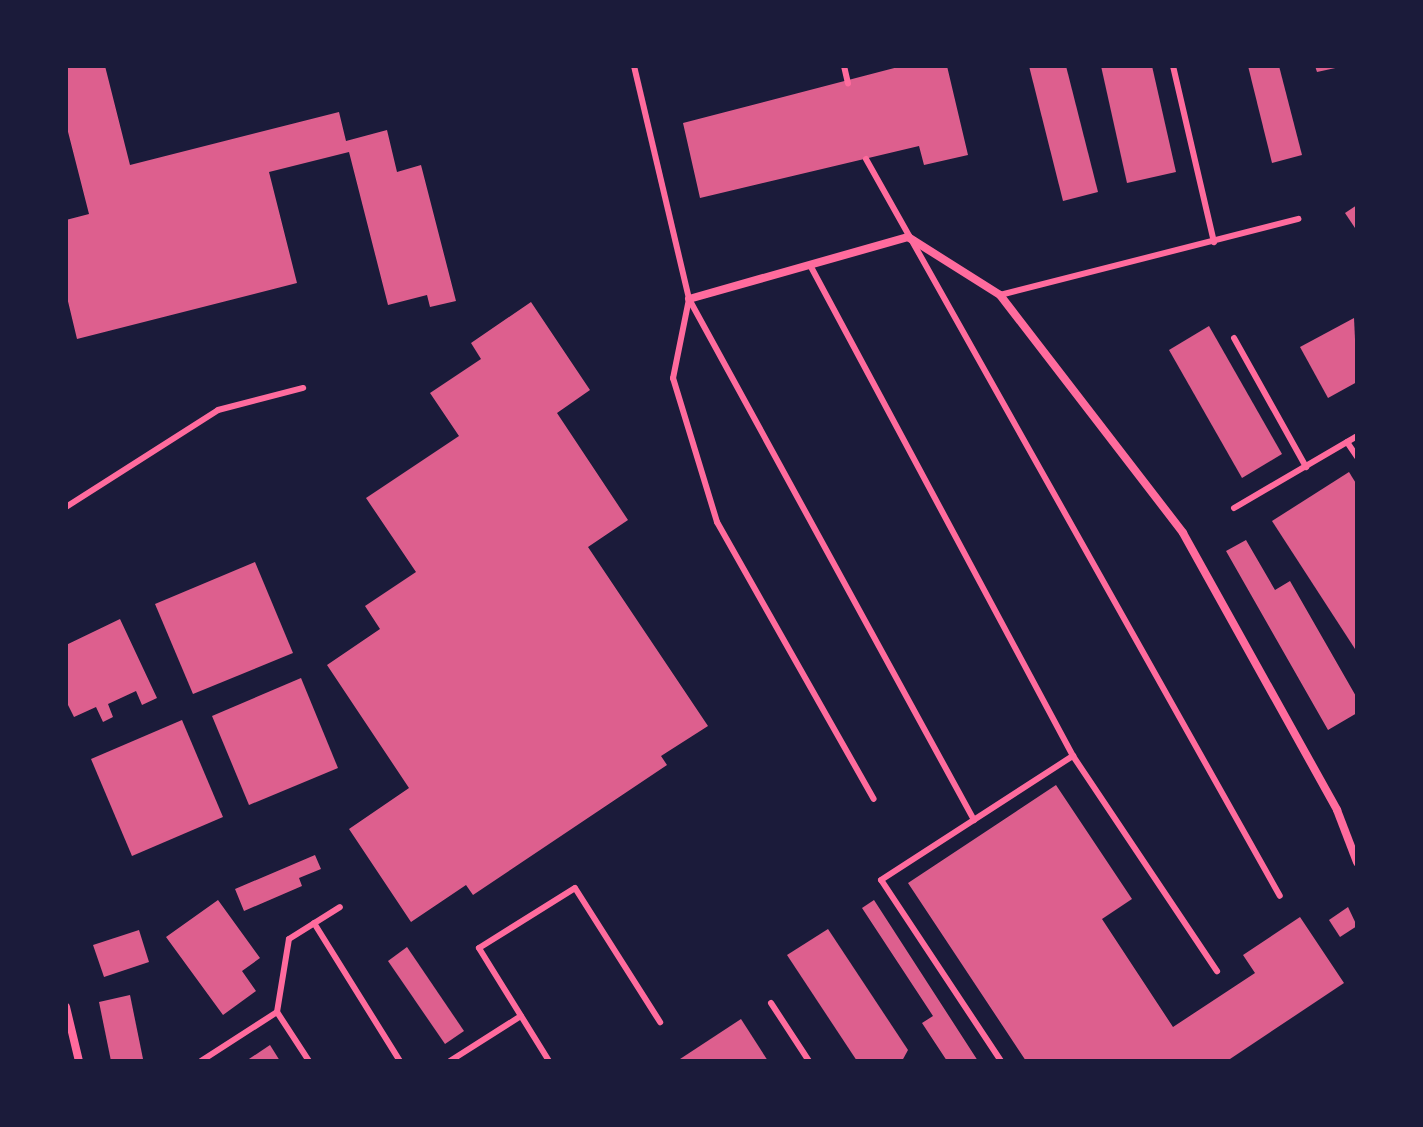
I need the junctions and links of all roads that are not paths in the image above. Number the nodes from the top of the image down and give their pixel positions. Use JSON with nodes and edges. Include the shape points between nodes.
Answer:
{"nodes":[{"id":1,"x":634,"y":66,"type":"edge"},
{"id":2,"x":844,"y":66,"type":"edge"},
{"id":3,"x":1173,"y":66,"type":"edge"},
{"id":4,"x":848,"y":84,"type":"dead end"},
{"id":5,"x":866,"y":159,"type":"dead end"},
{"id":6,"x":1298,"y":219,"type":"dead end"},
{"id":7,"x":908,"y":237,"type":"junction"},
{"id":8,"x":1214,"y":242,"type":"junction"},
{"id":9,"x":810,"y":265,"type":"junction"},
{"id":10,"x":1000,"y":295,"type":"junction"},
{"id":11,"x":689,"y":299,"type":"junction"},
{"id":12,"x":1234,"y":338,"type":"dead end"},
{"id":13,"x":303,"y":388,"type":"dead end"},
{"id":14,"x":1357,"y":436,"type":"edge"},
{"id":15,"x":1347,"y":442,"type":"junction"},
{"id":16,"x":1357,"y":457,"type":"edge"},
{"id":17,"x":1306,"y":467,"type":"junction"},
{"id":18,"x":66,"y":507,"type":"edge"},
{"id":19,"x":1234,"y":508,"type":"dead end"},
{"id":20,"x":1073,"y":756,"type":"junction"},
{"id":21,"x":874,"y":799,"type":"dead end"},
{"id":22,"x":974,"y":820,"type":"junction"},
{"id":23,"x":1357,"y":862,"type":"edge"},
{"id":24,"x":1280,"y":896,"type":"dead end"},
{"id":25,"x":340,"y":907,"type":"dead end"},
{"id":26,"x":314,"y":923,"type":"junction"},
{"id":27,"x":1217,"y":971,"type":"dead end"},
{"id":28,"x":771,"y":1003,"type":"dead end"},
{"id":29,"x":66,"y":1007,"type":"edge"},
{"id":30,"x":277,"y":1012,"type":"junction"},
{"id":31,"x":521,"y":1016,"type":"junction"},
{"id":32,"x":660,"y":1022,"type":"dead end"},
{"id":33,"x":79,"y":1061,"type":"edge"},
{"id":34,"x":201,"y":1061,"type":"edge"},
{"id":35,"x":309,"y":1061,"type":"edge"},
{"id":36,"x":400,"y":1061,"type":"edge"},
{"id":37,"x":450,"y":1061,"type":"edge"},
{"id":38,"x":549,"y":1061,"type":"edge"},
{"id":39,"x":809,"y":1061,"type":"edge"},
{"id":40,"x":1001,"y":1061,"type":"edge"}],
"edges":[{"from":1,"to":11,"type":"lane"},
{"from":2,"to":4,"type":"lane"},
{"from":3,"to":8,"type":"lane"},
{"from":5,"to":7,"type":"lane"},
{"from":6,"to":8,"type":"lane"},
{"from":7,"to":9,"type":"street"},
{"from":7,"to":10,"type":"street"},
{"from":7,"to":24,"type":"lane"},
{"from":8,"to":10,"type":"lane"},
{"from":9,"to":11,"type":"street"},
{"from":9,"to":20,"type":"lane"},
{"from":10,"to":23,"type":"street","via":[[1183,533],[1337,810]]},
{"from":11,"to":21,"type":"lane","via":[[673,378],[717,522]]},
{"from":11,"to":22,"type":"lane"},
{"from":12,"to":17,"type":"lane"},
{"from":13,"to":18,"type":"lane","via":[[218,410]]},
{"from":14,"to":15,"type":"lane"},
{"from":15,"to":16,"type":"lane"},
{"from":15,"to":17,"type":"lane"},
{"from":17,"to":19,"type":"lane"},
{"from":20,"to":22,"type":"lane"},
{"from":20,"to":27,"type":"lane"},
{"from":22,"to":40,"type":"lane","via":[[881,880]]},
{"from":25,"to":26,"type":"lane"},
{"from":26,"to":30,"type":"lane","via":[[289,939]]},
{"from":26,"to":36,"type":"lane"},
{"from":28,"to":39,"type":"lane"},
{"from":29,"to":33,"type":"street"},
{"from":30,"to":34,"type":"lane"},
{"from":30,"to":35,"type":"lane"},
{"from":31,"to":32,"type":"lane","via":[[479,948],[575,888]]},
{"from":31,"to":37,"type":"lane"},
{"from":31,"to":38,"type":"lane"}]}
